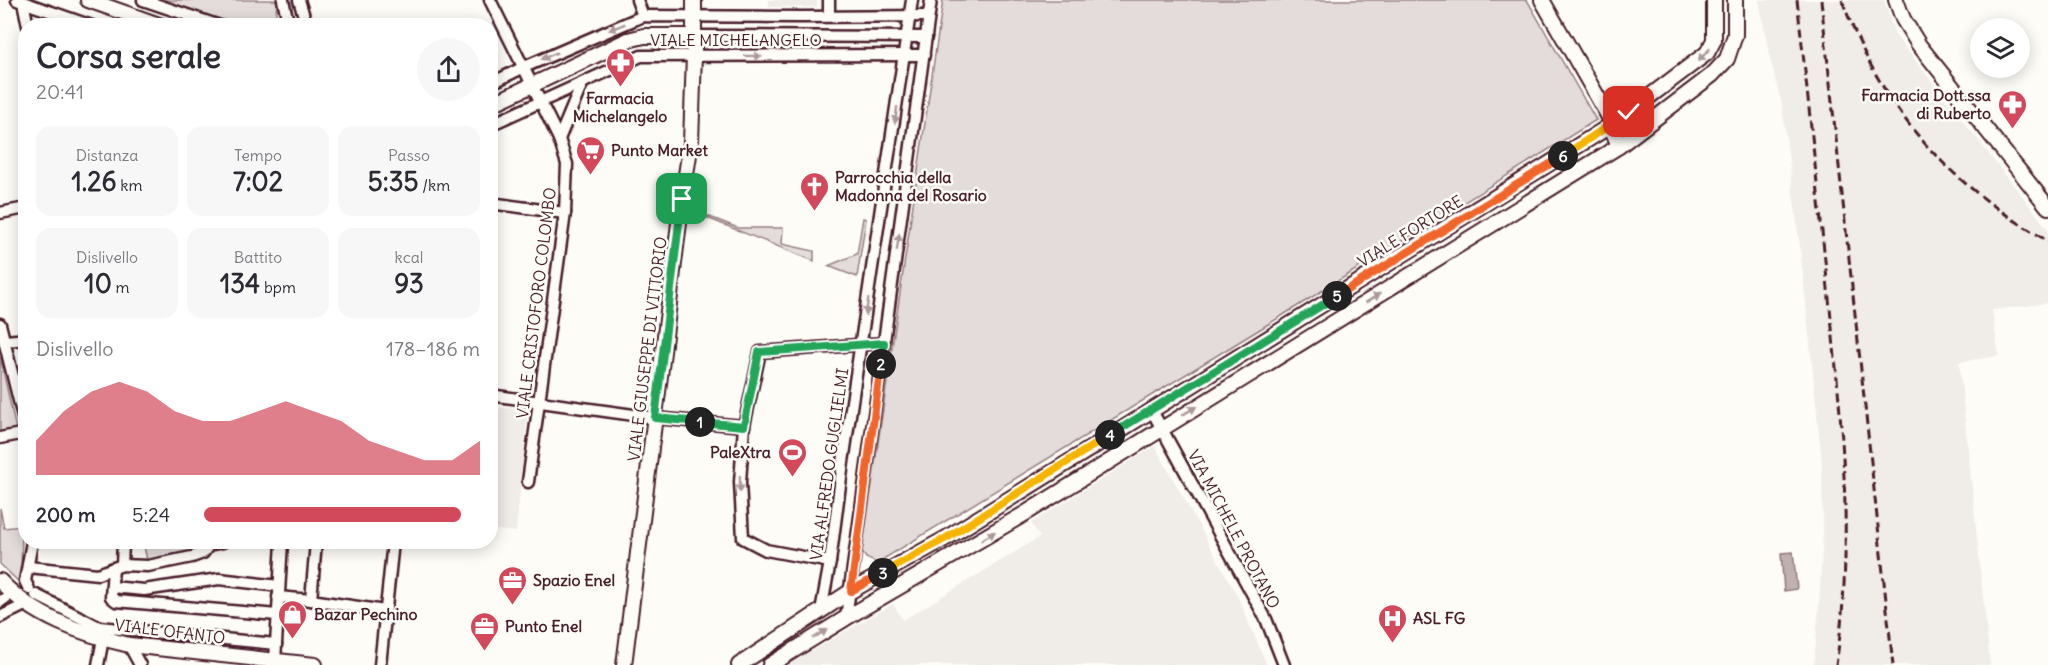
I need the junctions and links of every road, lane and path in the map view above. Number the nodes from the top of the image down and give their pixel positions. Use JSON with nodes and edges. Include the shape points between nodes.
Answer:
{"nodes":[{"id":1,"x":87,"y":0,"type":"edge"},
{"id":2,"x":143,"y":0,"type":"edge"},
{"id":3,"x":283,"y":0,"type":"edge"},
{"id":4,"x":299,"y":0,"type":"edge"},
{"id":5,"x":490,"y":0,"type":"edge"},
{"id":6,"x":637,"y":0,"type":"edge"},
{"id":7,"x":694,"y":0,"type":"edge"},
{"id":8,"x":829,"y":0,"type":"edge"},
{"id":9,"x":912,"y":0,"type":"edge"},
{"id":10,"x":931,"y":0,"type":"edge"},
{"id":11,"x":1542,"y":0,"type":"edge"},
{"id":12,"x":1714,"y":0,"type":"edge"},
{"id":13,"x":1735,"y":0,"type":"edge"},
{"id":14,"x":1896,"y":0,"type":"edge"},
{"id":15,"x":20,"y":1,"type":"edge"},
{"id":16,"x":910,"y":15,"type":"junction"},
{"id":17,"x":643,"y":16,"type":"junction"},
{"id":18,"x":694,"y":16,"type":"junction"},
{"id":19,"x":829,"y":16,"type":"junction"},
{"id":20,"x":928,"y":16,"type":"junction"},
{"id":21,"x":25,"y":18,"type":"edge"},
{"id":22,"x":69,"y":18,"type":"edge"},
{"id":23,"x":139,"y":18,"type":"edge"},
{"id":24,"x":196,"y":18,"type":"edge"},
{"id":25,"x":287,"y":18,"type":"edge"},
{"id":26,"x":305,"y":18,"type":"edge"},
{"id":27,"x":694,"y":36,"type":"junction"},
{"id":28,"x":906,"y":37,"type":"junction"},
{"id":29,"x":926,"y":37,"type":"junction"},
{"id":30,"x":694,"y":55,"type":"junction"},
{"id":31,"x":924,"y":55,"type":"junction"},
{"id":32,"x":904,"y":57,"type":"junction"},
{"id":33,"x":522,"y":68,"type":"junction"},
{"id":34,"x":498,"y":80,"type":"edge"},
{"id":35,"x":582,"y":84,"type":"junction"},
{"id":36,"x":532,"y":86,"type":"junction"},
{"id":37,"x":498,"y":101,"type":"edge"},
{"id":38,"x":541,"y":102,"type":"junction"},
{"id":39,"x":498,"y":121,"type":"edge"},
{"id":40,"x":1613,"y":124,"type":"junction"},
{"id":41,"x":560,"y":139,"type":"junction"},
{"id":42,"x":1619,"y":146,"type":"junction"},
{"id":43,"x":2046,"y":202,"type":"edge"},
{"id":44,"x":498,"y":204,"type":"edge"},
{"id":45,"x":18,"y":210,"type":"edge"},
{"id":46,"x":0,"y":213,"type":"edge"},
{"id":47,"x":565,"y":213,"type":"junction"},
{"id":48,"x":0,"y":324,"type":"edge"},
{"id":49,"x":18,"y":340,"type":"edge"},
{"id":50,"x":6,"y":341,"type":"junction"},
{"id":51,"x":884,"y":343,"type":"junction"},
{"id":52,"x":861,"y":346,"type":"junction"},
{"id":53,"x":18,"y":395,"type":"edge"},
{"id":54,"x":498,"y":396,"type":"edge"},
{"id":55,"x":538,"y":401,"type":"junction"},
{"id":56,"x":1151,"y":409,"type":"junction"},
{"id":57,"x":655,"y":418,"type":"junction"},
{"id":58,"x":744,"y":426,"type":"junction"},
{"id":59,"x":1162,"y":427,"type":"junction"},
{"id":60,"x":18,"y":433,"type":"edge"},
{"id":61,"x":0,"y":438,"type":"edge"},
{"id":62,"x":528,"y":482,"type":"dead end"},
{"id":63,"x":1016,"y":495,"type":"junction"},
{"id":64,"x":1026,"y":513,"type":"junction"},
{"id":65,"x":31,"y":549,"type":"edge"},
{"id":66,"x":122,"y":549,"type":"edge"},
{"id":67,"x":205,"y":549,"type":"edge"},
{"id":68,"x":281,"y":549,"type":"edge"},
{"id":69,"x":315,"y":549,"type":"edge"},
{"id":70,"x":392,"y":549,"type":"edge"},
{"id":71,"x":830,"y":561,"type":"junction"},
{"id":72,"x":28,"y":567,"type":"junction"},
{"id":73,"x":118,"y":567,"type":"junction"},
{"id":74,"x":0,"y":581,"type":"edge"},
{"id":75,"x":112,"y":587,"type":"junction"},
{"id":76,"x":278,"y":591,"type":"junction"},
{"id":77,"x":851,"y":591,"type":"junction"},
{"id":78,"x":12,"y":593,"type":"junction"},
{"id":79,"x":311,"y":600,"type":"junction"},
{"id":80,"x":0,"y":602,"type":"edge"},
{"id":81,"x":25,"y":605,"type":"junction"},
{"id":82,"x":385,"y":610,"type":"junction"},
{"id":83,"x":821,"y":611,"type":"junction"},
{"id":84,"x":277,"y":615,"type":"junction"},
{"id":85,"x":0,"y":617,"type":"edge"},
{"id":86,"x":846,"y":618,"type":"junction"},
{"id":87,"x":101,"y":633,"type":"junction"},
{"id":88,"x":276,"y":644,"type":"junction"},
{"id":89,"x":129,"y":645,"type":"junction"},
{"id":90,"x":275,"y":661,"type":"junction"},
{"id":91,"x":98,"y":665,"type":"edge"},
{"id":92,"x":140,"y":665,"type":"edge"},
{"id":93,"x":315,"y":665,"type":"edge"},
{"id":94,"x":380,"y":665,"type":"edge"},
{"id":95,"x":624,"y":665,"type":"edge"},
{"id":96,"x":739,"y":665,"type":"edge"},
{"id":97,"x":770,"y":665,"type":"edge"},
{"id":98,"x":1284,"y":665,"type":"edge"}],
"edges":[{"from":1,"to":23,"type":"main road"},
{"from":2,"to":24,"type":"street"},
{"from":3,"to":25,"type":"street"},
{"from":4,"to":26,"type":"street"},
{"from":5,"to":33,"type":"street","name":"VIALE CRISTOFORO COLOMBO"},
{"from":6,"to":17,"type":"street"},
{"from":7,"to":18,"type":"main road","name":"VIALE GIUSEPPE DI VITTORIO"},
{"from":8,"to":19,"type":"street"},
{"from":9,"to":16,"type":"street","name":"VIA ALFREDO GUGLIELMI"},
{"from":10,"to":20,"type":"street"},
{"from":11,"to":40,"type":"main road"},
{"from":12,"to":40,"type":"main road","name":"VIALE FORTORE","one_way":true,"via":[[1714,40],[1707,53]]},
{"from":13,"to":42,"type":"main road","via":[[1735,35],[1726,59],[1712,75]]},
{"from":14,"to":43,"type":"main road","via":[[1919,45]]},
{"from":15,"to":21,"type":"street"},
{"from":15,"to":22,"type":"street"},
{"from":16,"to":19,"type":"street","name":"VIALE MICHELANGELO"},
{"from":16,"to":20,"type":"street","name":"VIALE MICHELANGELO"},
{"from":16,"to":28,"type":"street","name":"VIA ALFREDO GUGLIELMI"},
{"from":17,"to":18,"type":"street","name":"VIALE MICHELANGELO"},
{"from":17,"to":33,"type":"street","name":"VIALE MICHELANGELO","one_way":true},
{"from":18,"to":19,"type":"street","name":"VIALE MICHELANGELO"},
{"from":18,"to":27,"type":"main road","name":"VIALE GIUSEPPE DI VITTORIO"},
{"from":20,"to":29,"type":"street"},
{"from":27,"to":28,"type":"street","name":"VIALE MICHELANGELO"},
{"from":27,"to":30,"type":"main road","name":"VIALE GIUSEPPE DI VITTORIO"},
{"from":27,"to":36,"type":"main road","name":"VIALE MICHELANGELO","via":[[644,36],[628,40]]},
{"from":28,"to":29,"type":"street","name":"VIALE MICHELANGELO"},
{"from":28,"to":32,"type":"street","name":"VIA ALFREDO GUGLIELMI"},
{"from":29,"to":31,"type":"street"},
{"from":30,"to":32,"type":"street","name":"VIALE MICHELANGELO","one_way":true},
{"from":30,"to":35,"type":"street","name":"VIALE MICHELANGELO","via":[[641,56]]},
{"from":30,"to":57,"type":"main road","name":"VIALE GIUSEPPE DI VITTORIO","via":[[691,142]]},
{"from":31,"to":32,"type":"street","name":"VIALE MICHELANGELO"},
{"from":51,"to":31,"type":"street","one_way":true},
{"from":32,"to":52,"type":"street","name":"VIA ALFREDO GUGLIELMI","one_way":true},
{"from":33,"to":34,"type":"street","name":"VIALE MICHELANGELO"},
{"from":33,"to":36,"type":"street","name":"VIALE CRISTOFORO COLOMBO"},
{"from":35,"to":38,"type":"street","name":"VIALE MICHELANGELO"},
{"from":35,"to":41,"type":"street"},
{"from":36,"to":37,"type":"main road","name":"VIALE MICHELANGELO"},
{"from":36,"to":38,"type":"street","name":"VIALE CRISTOFORO COLOMBO"},
{"from":38,"to":39,"type":"street","name":"VIALE MICHELANGELO"},
{"from":38,"to":41,"type":"street","name":"VIALE CRISTOFORO COLOMBO"},
{"from":40,"to":42,"type":"main road"},
{"from":40,"to":56,"type":"main road","name":"VIALE FORTORE"},
{"from":41,"to":47,"type":"street","name":"VIALE CRISTOFORO COLOMBO","via":[[567,164]]},
{"from":59,"to":42,"type":"main road","one_way":true},
{"from":44,"to":47,"type":"street"},
{"from":45,"to":46,"type":"street"},
{"from":47,"to":55,"type":"street","name":"VIALE CRISTOFORO COLOMBO"},
{"from":48,"to":50,"type":"street"},
{"from":49,"to":50,"type":"street"},
{"from":50,"to":53,"type":"street"},
{"from":51,"to":52,"type":"street"},
{"from":51,"to":77,"type":"street"},
{"from":52,"to":58,"type":"street","via":[[759,352]]},
{"from":52,"to":71,"type":"street","name":"VIA ALFREDO GUGLIELMI"},
{"from":54,"to":55,"type":"street"},
{"from":55,"to":57,"type":"street"},
{"from":55,"to":62,"type":"street","name":"VIALE CRISTOFORO COLOMBO"},
{"from":56,"to":59,"type":"street","name":"VIA MICHELE PROTANO"},
{"from":56,"to":63,"type":"main road","name":"VIALE FORTORE"},
{"from":57,"to":58,"type":"street"},
{"from":57,"to":95,"type":"main road","name":"VIALE GIUSEPPE DI VITTORIO"},
{"from":58,"to":71,"type":"street","one_way":true,"via":[[740,482],[743,538],[766,550]]},
{"from":59,"to":64,"type":"main road"},
{"from":59,"to":98,"type":"street","name":"VIA MICHELE PROTANO","via":[[1270,628]]},
{"from":60,"to":61,"type":"street"},
{"from":63,"to":64,"type":"main road"},
{"from":63,"to":77,"type":"main road","name":"VIALE FORTORE"},
{"from":86,"to":64,"type":"main road","one_way":true},
{"from":65,"to":72,"type":"street"},
{"from":66,"to":73,"type":"street"},
{"from":67,"to":73,"type":"street","via":[[203,553],[148,566]]},
{"from":68,"to":76,"type":"street"},
{"from":69,"to":79,"type":"street"},
{"from":70,"to":82,"type":"street"},
{"from":71,"to":83,"type":"street","name":"VIA ALFREDO GUGLIELMI"},
{"from":72,"to":73,"type":"street","via":[[98,574]]},
{"from":72,"to":87,"type":"street","via":[[25,581],[32,592]]},
{"from":73,"to":75,"type":"street"},
{"from":74,"to":78,"type":"main road","name":"VIALE OFANTO"},
{"from":75,"to":76,"type":"street","via":[[144,590],[219,579]]},
{"from":75,"to":84,"type":"street","via":[[111,597],[116,602]]},
{"from":76,"to":79,"type":"street"},
{"from":76,"to":84,"type":"street"},
{"from":77,"to":83,"type":"main road","name":"VIALE FORTORE"},
{"from":77,"to":86,"type":"street"},
{"from":78,"to":80,"type":"street"},
{"from":78,"to":81,"type":"main road","name":"VIALE OFANTO"},
{"from":79,"to":82,"type":"street"},
{"from":81,"to":85,"type":"street"},
{"from":81,"to":87,"type":"main road","name":"VIALE OFANTO","via":[[63,625]]},
{"from":82,"to":94,"type":"street"},
{"from":83,"to":96,"type":"main road","name":"VIALE FORTORE"},
{"from":84,"to":88,"type":"street"},
{"from":97,"to":86,"type":"main road","one_way":true},
{"from":87,"to":88,"type":"street"},
{"from":87,"to":89,"type":"main road","name":"VIALE OFANTO"},
{"from":87,"to":91,"type":"street"},
{"from":88,"to":90,"type":"street"},
{"from":89,"to":90,"type":"main road","name":"VIALE OFANTO"},
{"from":89,"to":92,"type":"street"},
{"from":90,"to":93,"type":"main road","name":"VIALE OFANTO"}]}
